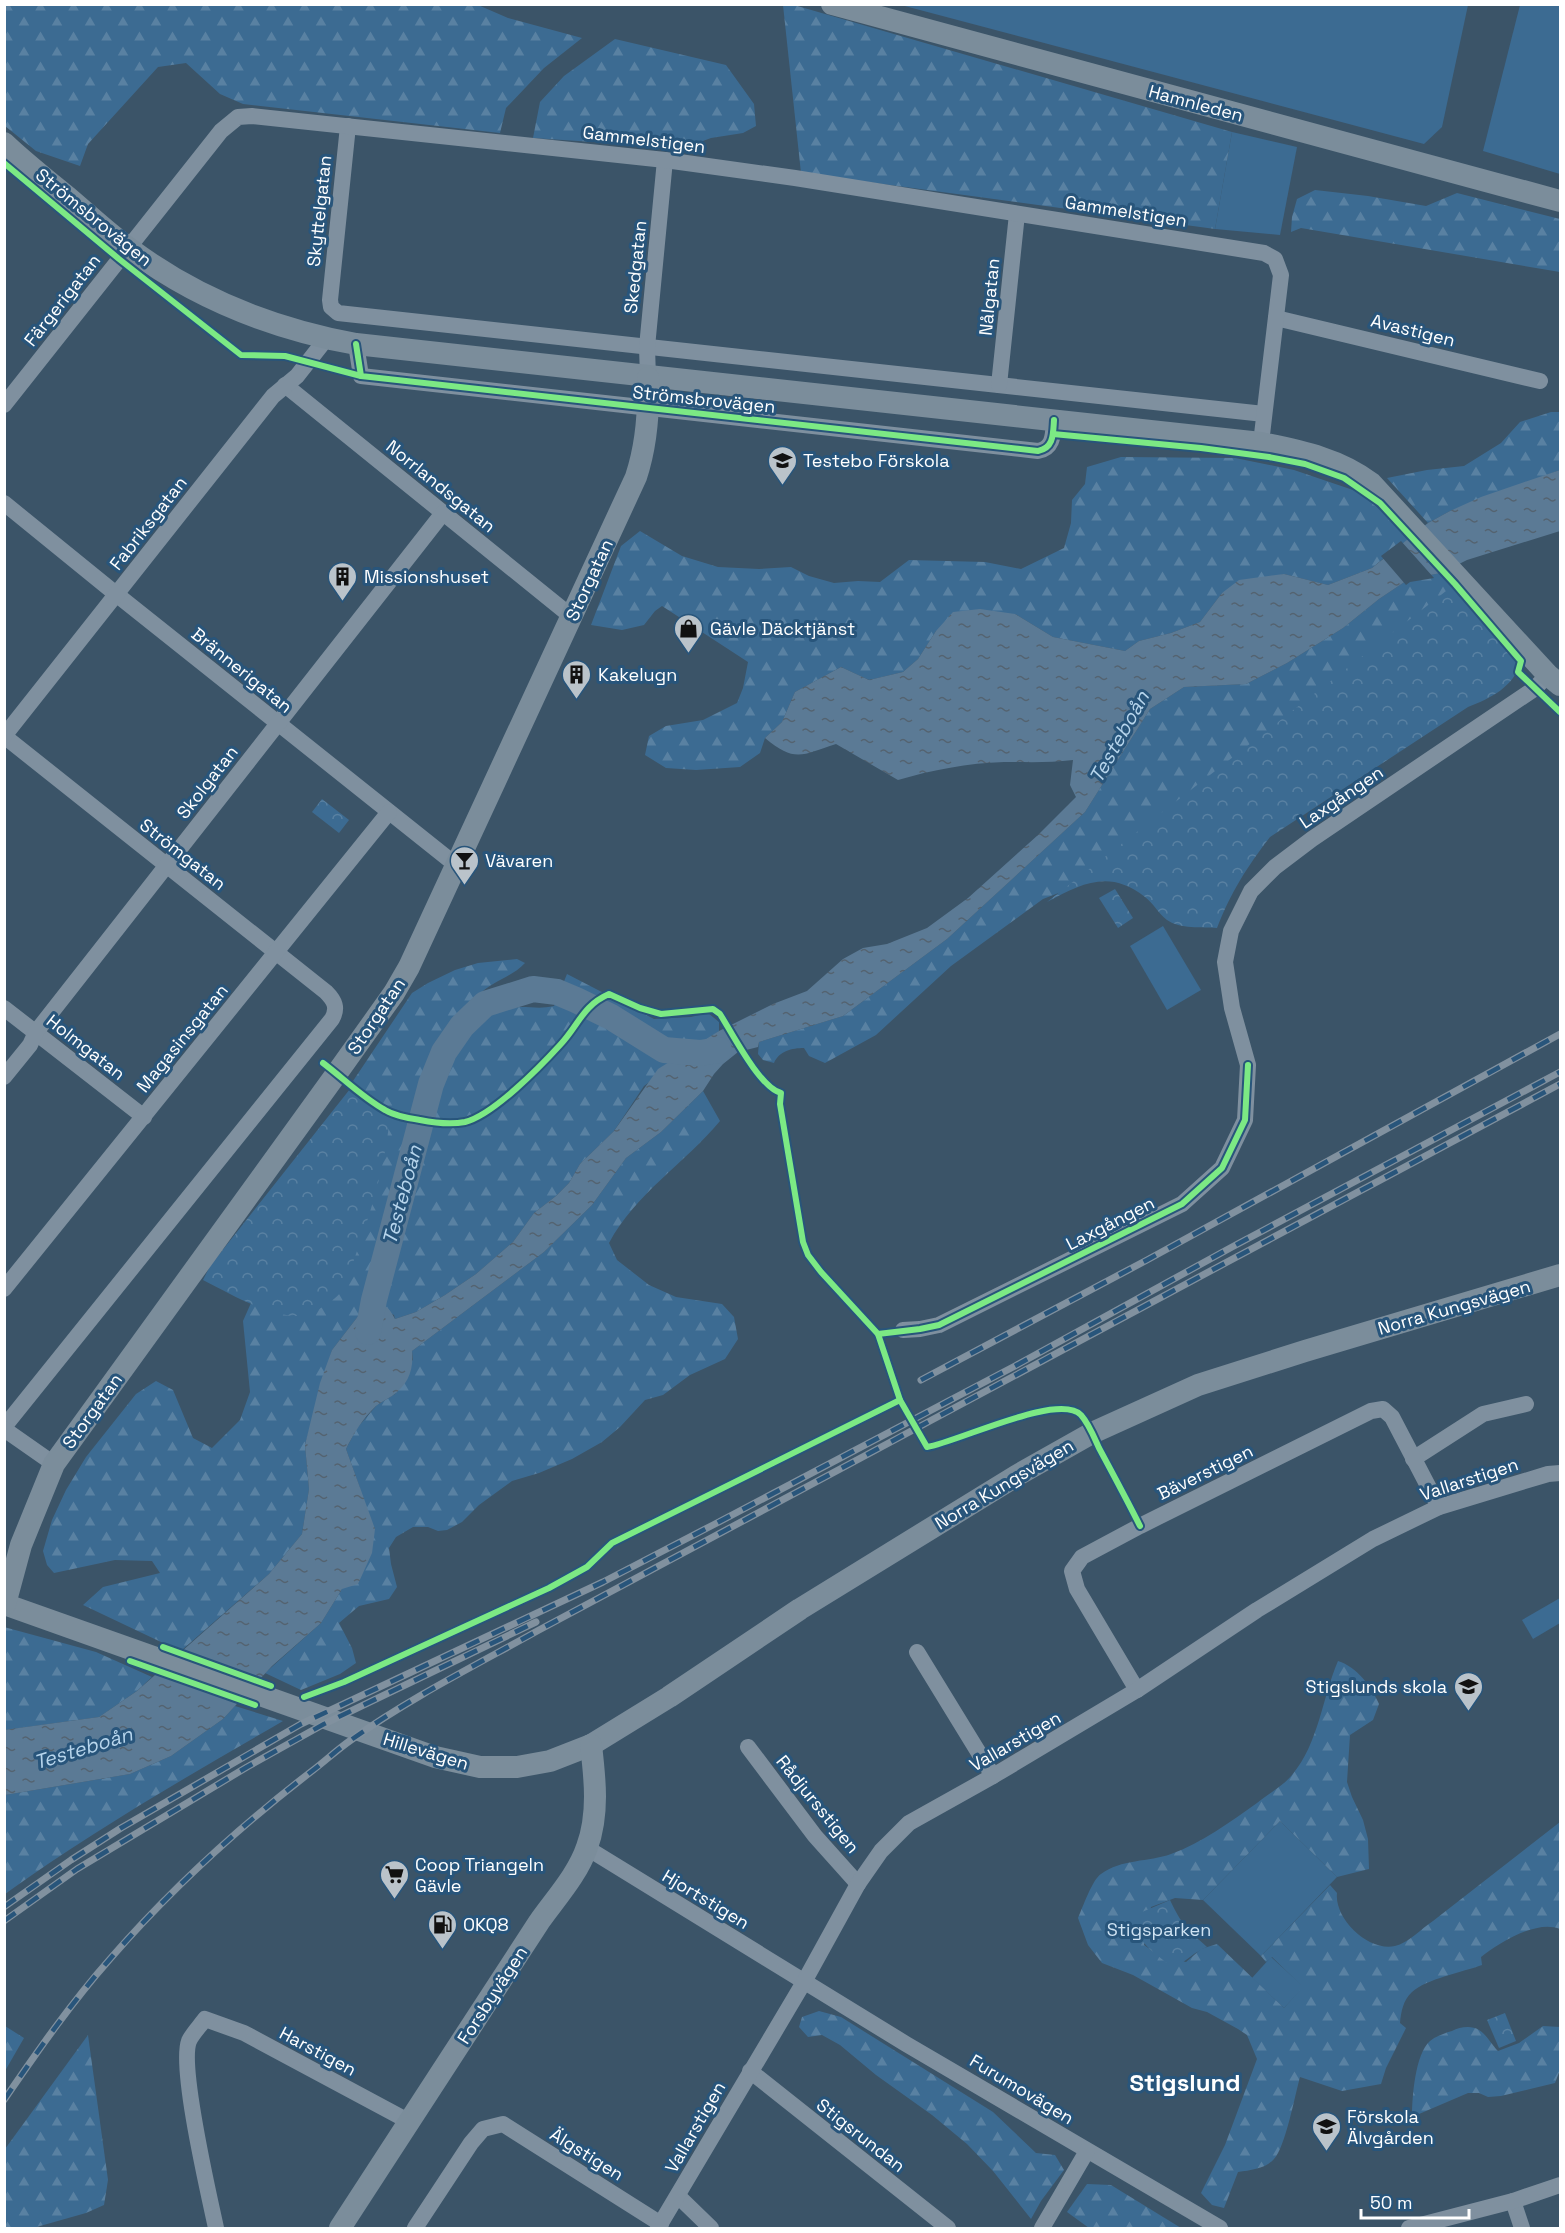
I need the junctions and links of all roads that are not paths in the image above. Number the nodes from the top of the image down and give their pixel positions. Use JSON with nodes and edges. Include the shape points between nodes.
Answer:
{"nodes":[{"id":1,"x":832,"y":4,"type":"edge"},
{"id":2,"x":348,"y":126,"type":"junction"},
{"id":3,"x":4,"y":143,"type":"edge"},
{"id":4,"x":665,"y":160,"type":"junction"},
{"id":5,"x":1560,"y":201,"type":"edge"},
{"id":6,"x":1017,"y":214,"type":"junction"},
{"id":7,"x":129,"y":249,"type":"junction"},
{"id":8,"x":1276,"y":318,"type":"junction"},
{"id":9,"x":326,"y":339,"type":"junction"},
{"id":10,"x":356,"y":344,"type":"junction"},
{"id":11,"x":647,"y":347,"type":"junction"},
{"id":12,"x":648,"y":378,"type":"junction"},
{"id":13,"x":1540,"y":381,"type":"dead end"},
{"id":14,"x":285,"y":385,"type":"junction"},
{"id":15,"x":999,"y":385,"type":"junction"},
{"id":16,"x":4,"y":405,"type":"edge"},
{"id":17,"x":649,"y":408,"type":"junction"},
{"id":18,"x":1264,"y":414,"type":"junction"},
{"id":19,"x":1054,"y":420,"type":"junction"},
{"id":20,"x":1261,"y":443,"type":"junction"},
{"id":21,"x":4,"y":503,"type":"edge"},
{"id":22,"x":443,"y":513,"type":"junction"},
{"id":23,"x":116,"y":594,"type":"junction"},
{"id":24,"x":572,"y":617,"type":"junction"},
{"id":25,"x":1554,"y":680,"type":"edge"},
{"id":26,"x":278,"y":724,"type":"junction"},
{"id":27,"x":4,"y":736,"type":"edge"},
{"id":28,"x":389,"y":812,"type":"junction"},
{"id":29,"x":456,"y":865,"type":"junction"},
{"id":30,"x":166,"y":866,"type":"junction"},
{"id":31,"x":276,"y":952,"type":"junction"},
{"id":32,"x":4,"y":1008,"type":"edge"},
{"id":33,"x":36,"y":1032,"type":"junction"},
{"id":34,"x":4,"y":1077,"type":"edge"},
{"id":35,"x":144,"y":1117,"type":"junction"},
{"id":36,"x":1560,"y":1275,"type":"edge"},
{"id":37,"x":4,"y":1289,"type":"edge"},
{"id":38,"x":903,"y":1330,"type":"dead end"},
{"id":39,"x":1526,"y":1404,"type":"dead end"},
{"id":40,"x":4,"y":1428,"type":"edge"},
{"id":41,"x":1413,"y":1459,"type":"junction"},
{"id":42,"x":54,"y":1464,"type":"junction"},
{"id":43,"x":1560,"y":1473,"type":"edge"},
{"id":44,"x":1439,"y":1506,"type":"junction"},
{"id":45,"x":5,"y":1604,"type":"edge"},
{"id":46,"x":917,"y":1652,"type":"dead end"},
{"id":47,"x":1137,"y":1690,"type":"junction"},
{"id":48,"x":591,"y":1745,"type":"junction"},
{"id":49,"x":748,"y":1747,"type":"dead end"},
{"id":50,"x":993,"y":1776,"type":"junction"},
{"id":51,"x":587,"y":1848,"type":"junction"},
{"id":52,"x":858,"y":1884,"type":"junction"},
{"id":53,"x":804,"y":1982,"type":"junction"},
{"id":54,"x":750,"y":2071,"type":"junction"},
{"id":55,"x":410,"y":2122,"type":"junction"},
{"id":56,"x":1087,"y":2151,"type":"junction"},
{"id":57,"x":1560,"y":2185,"type":"edge"},
{"id":58,"x":678,"y":2196,"type":"junction"},
{"id":59,"x":1513,"y":2201,"type":"junction"},
{"id":60,"x":659,"y":2226,"type":"edge"},
{"id":61,"x":216,"y":2229,"type":"edge"},
{"id":62,"x":340,"y":2229,"type":"edge"},
{"id":63,"x":415,"y":2229,"type":"edge"},
{"id":64,"x":711,"y":2229,"type":"edge"},
{"id":65,"x":948,"y":2229,"type":"edge"},
{"id":66,"x":1042,"y":2229,"type":"edge"},
{"id":67,"x":1220,"y":2229,"type":"edge"},
{"id":68,"x":1409,"y":2229,"type":"edge"},
{"id":69,"x":1522,"y":2229,"type":"edge"}],
"edges":[{"from":1,"to":5,"type":"street","name":"Hamnleden"},
{"from":2,"to":4,"type":"street","name":"Gammelstigen"},
{"from":2,"to":7,"type":"street","name":"Gammelstigen","via":[[237,117],[221,131]]},
{"from":2,"to":11,"type":"street","name":"Skyttelgatan","via":[[330,300],[333,310]]},
{"from":3,"to":7,"type":"street","name":"Strömsbrovägen"},
{"from":4,"to":6,"type":"street","name":"Gammelstigen"},
{"from":4,"to":11,"type":"street","name":"Skedgatan"},
{"from":6,"to":8,"type":"street","name":"Gammelstigen","via":[[1264,253],[1275,259],[1281,275]]},
{"from":6,"to":15,"type":"street","name":"Nålgatan"},
{"from":7,"to":9,"type":"street","name":"Strömsbrovägen","via":[[222,304]]},
{"from":7,"to":16,"type":"street","name":"Färgerigatan"},
{"from":8,"to":13,"type":"street","name":"Avastigen"},
{"from":8,"to":18,"type":"street"},
{"from":9,"to":10,"type":"street","name":"Strömsbrovägen"},
{"from":9,"to":14,"type":"street","name":"Fabriksgatan"},
{"from":10,"to":12,"type":"street","name":"Strömsbrovägen"},
{"from":10,"to":17,"type":"street","name":"Strömsbrovägen","via":[[361,376]]},
{"from":11,"to":12,"type":"street","name":"Skedgatan"},
{"from":11,"to":15,"type":"street"},
{"from":12,"to":17,"type":"street","name":"Storgatan"},
{"from":12,"to":19,"type":"street","name":"Strömsbrovägen"},
{"from":14,"to":22,"type":"street","name":"Norrlandsgatan"},
{"from":14,"to":23,"type":"street","name":"Fabriksgatan"},
{"from":15,"to":18,"type":"street"},
{"from":17,"to":19,"type":"street","name":"Strömsbrovägen","via":[[1038,451],[1051,444]]},
{"from":17,"to":24,"type":"street","name":"Storgatan","via":[[636,477]]},
{"from":18,"to":20,"type":"street"},
{"from":19,"to":20,"type":"street","name":"Strömsbrovägen"},
{"from":20,"to":25,"type":"street","name":"Strömsbrovägen","via":[[1349,467],[1371,483]]},
{"from":21,"to":23,"type":"street","name":"Brännerigatan"},
{"from":22,"to":24,"type":"street","name":"Norrlandsgatan"},
{"from":22,"to":26,"type":"street","name":"Skolgatan"},
{"from":23,"to":26,"type":"street","name":"Brännerigatan"},
{"from":23,"to":27,"type":"street","name":"Fabriksgatan"},
{"from":24,"to":29,"type":"street","name":"Storgatan"},
{"from":25,"to":38,"type":"street","name":"Laxgången","via":[[1534,689],[1312,839],[1251,891],[1231,931],[1225,962],[1248,1065],[1245,1120],[1222,1168],[1182,1204],[939,1324]]},
{"from":26,"to":28,"type":"street","name":"Brännerigatan"},
{"from":26,"to":30,"type":"street","name":"Skolgatan"},
{"from":27,"to":30,"type":"street","name":"Strömgatan"},
{"from":28,"to":29,"type":"street","name":"Brännerigatan"},
{"from":28,"to":31,"type":"street","name":"Magasinsgatan"},
{"from":29,"to":42,"type":"street","name":"Storgatan","via":[[394,993]]},
{"from":30,"to":31,"type":"street","name":"Strömgatan"},
{"from":30,"to":33,"type":"street","name":"Skolgatan"},
{"from":31,"to":35,"type":"street","name":"Magasinsgatan"},
{"from":31,"to":40,"type":"street","name":"Strömgatan","via":[[333,998],[336,1005],[332,1019]]},
{"from":32,"to":33,"type":"street","name":"Holmgatan"},
{"from":33,"to":34,"type":"street","name":"Skolgatan"},
{"from":33,"to":35,"type":"street","name":"Holmgatan"},
{"from":35,"to":37,"type":"street","name":"Magasinsgatan"},
{"from":36,"to":48,"type":"street","name":"Norra Kungsvägen","via":[[1198,1385],[1092,1433],[800,1609]]},
{"from":39,"to":41,"type":"street","via":[[1483,1414]]},
{"from":40,"to":42,"type":"street"},
{"from":41,"to":44,"type":"street","name":"Bäverstigen"},
{"from":41,"to":47,"type":"street","name":"Bäverstigen","via":[[1392,1417],[1383,1409],[1371,1411],[1082,1557],[1072,1571],[1077,1589]]},
{"from":42,"to":45,"type":"street","name":"Storgatan","via":[[21,1545]]},
{"from":43,"to":44,"type":"street","name":"Vallarstigen"},
{"from":44,"to":47,"type":"street","name":"Vallarstigen","via":[[1373,1539]]},
{"from":45,"to":48,"type":"street","name":"Hillevägen","via":[[435,1757],[480,1767],[517,1767],[550,1761]]},
{"from":46,"to":50,"type":"street"},
{"from":47,"to":50,"type":"street","name":"Vallarstigen"},
{"from":48,"to":51,"type":"street","name":"Forsbyvägen","via":[[595,1815]]},
{"from":49,"to":52,"type":"street","name":"Rådjursstigen","via":[[815,1836]]},
{"from":50,"to":52,"type":"street","name":"Vallarstigen","via":[[909,1823],[881,1851]]},
{"from":51,"to":53,"type":"street","name":"Hjortstigen"},
{"from":51,"to":55,"type":"street","name":"Forsbyvägen"},
{"from":52,"to":53,"type":"street","name":"Vallarstigen"},
{"from":53,"to":54,"type":"street","name":"Vallarstigen"},
{"from":53,"to":56,"type":"street","name":"Furumovägen"},
{"from":54,"to":58,"type":"street","name":"Vallarstigen"},
{"from":54,"to":65,"type":"street","name":"Stigsrundan"},
{"from":55,"to":61,"type":"street","name":"Harstigen","via":[[243,2033],[205,2019],[189,2041],[186,2054]]},
{"from":55,"to":62,"type":"street","name":"Forsbyvägen"},
{"from":56,"to":66,"type":"street"},
{"from":56,"to":67,"type":"street","name":"Furumovägen"},
{"from":57,"to":59,"type":"street"},
{"from":58,"to":60,"type":"street","name":"Vallarstigen"},
{"from":58,"to":64,"type":"street"},
{"from":59,"to":68,"type":"street"},
{"from":59,"to":69,"type":"street"},
{"from":60,"to":63,"type":"street","name":"Älgstigen","via":[[503,2124],[483,2129],[471,2143]]}]}
